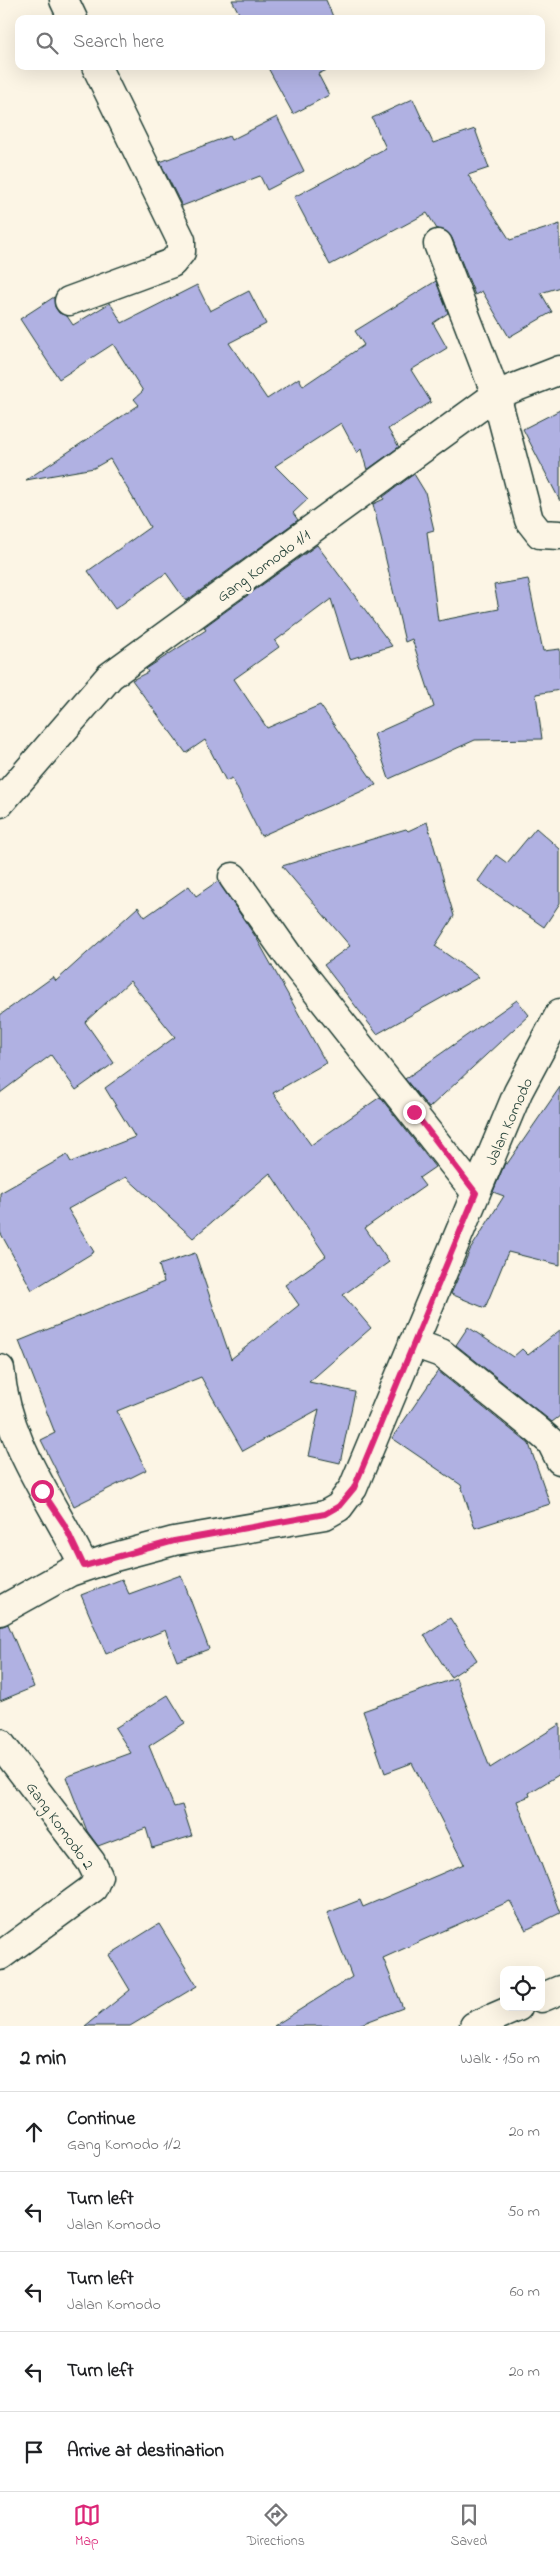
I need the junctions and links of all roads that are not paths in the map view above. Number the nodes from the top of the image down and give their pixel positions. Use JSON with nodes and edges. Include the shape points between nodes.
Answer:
{"nodes":[{"id":1,"x":64,"y":0,"type":"edge"},
{"id":2,"x":71,"y":15,"type":"edge"},
{"id":3,"x":98,"y":70,"type":"edge"},
{"id":4,"x":438,"y":244,"type":"dead end"},
{"id":5,"x":69,"y":301,"type":"dead end"},
{"id":6,"x":560,"y":370,"type":"edge"},
{"id":7,"x":496,"y":395,"type":"junction"},
{"id":8,"x":560,"y":534,"type":"edge"},
{"id":9,"x":0,"y":802,"type":"edge"},
{"id":10,"x":233,"y":877,"type":"dead end"},
{"id":11,"x":560,"y":1013,"type":"edge"},
{"id":12,"x":476,"y":1193,"type":"junction"},
{"id":13,"x":413,"y":1343,"type":"junction"},
{"id":14,"x":0,"y":1368,"type":"edge"},
{"id":15,"x":560,"y":1460,"type":"edge"},
{"id":16,"x":84,"y":1566,"type":"junction"},
{"id":17,"x":0,"y":1611,"type":"edge"},
{"id":18,"x":0,"y":1743,"type":"edge"},
{"id":19,"x":0,"y":1956,"type":"edge"},
{"id":20,"x":560,"y":1990,"type":"edge"},
{"id":21,"x":545,"y":1996,"type":"edge"},
{"id":22,"x":509,"y":2011,"type":"edge"},
{"id":23,"x":474,"y":2026,"type":"edge"}],
"edges":[{"from":1,"to":2,"type":"street"},
{"from":3,"to":5,"type":"street","via":[[181,240],[181,252],[172,263]]},
{"from":4,"to":7,"type":"street"},
{"from":6,"to":7,"type":"street","name":"Gang Komodo 1/1"},
{"from":7,"to":8,"type":"street","via":[[529,520],[540,534]]},
{"from":7,"to":9,"type":"street","name":"Gang Komodo 1/1","via":[[110,676]]},
{"from":10,"to":12,"type":"street","via":[[290,958]]},
{"from":11,"to":12,"type":"street","name":"Jalan Komodo","via":[[518,1092]]},
{"from":12,"to":13,"type":"street","name":"Jalan Komodo"},
{"from":13,"to":15,"type":"street","via":[[440,1353],[536,1429],[551,1442]]},
{"from":13,"to":16,"type":"street","name":"Jalan Komodo","via":[[354,1488],[332,1511],[174,1541]]},
{"from":14,"to":16,"type":"street","via":[[6,1408],[25,1460],[64,1524]]},
{"from":16,"to":17,"type":"street","name":"Jalan Komodo"},
{"from":18,"to":19,"type":"street","name":"Gang Komodo 2","via":[[91,1862],[98,1876],[93,1888]]},
{"from":20,"to":21,"type":"street"},
{"from":22,"to":23,"type":"street"}]}
